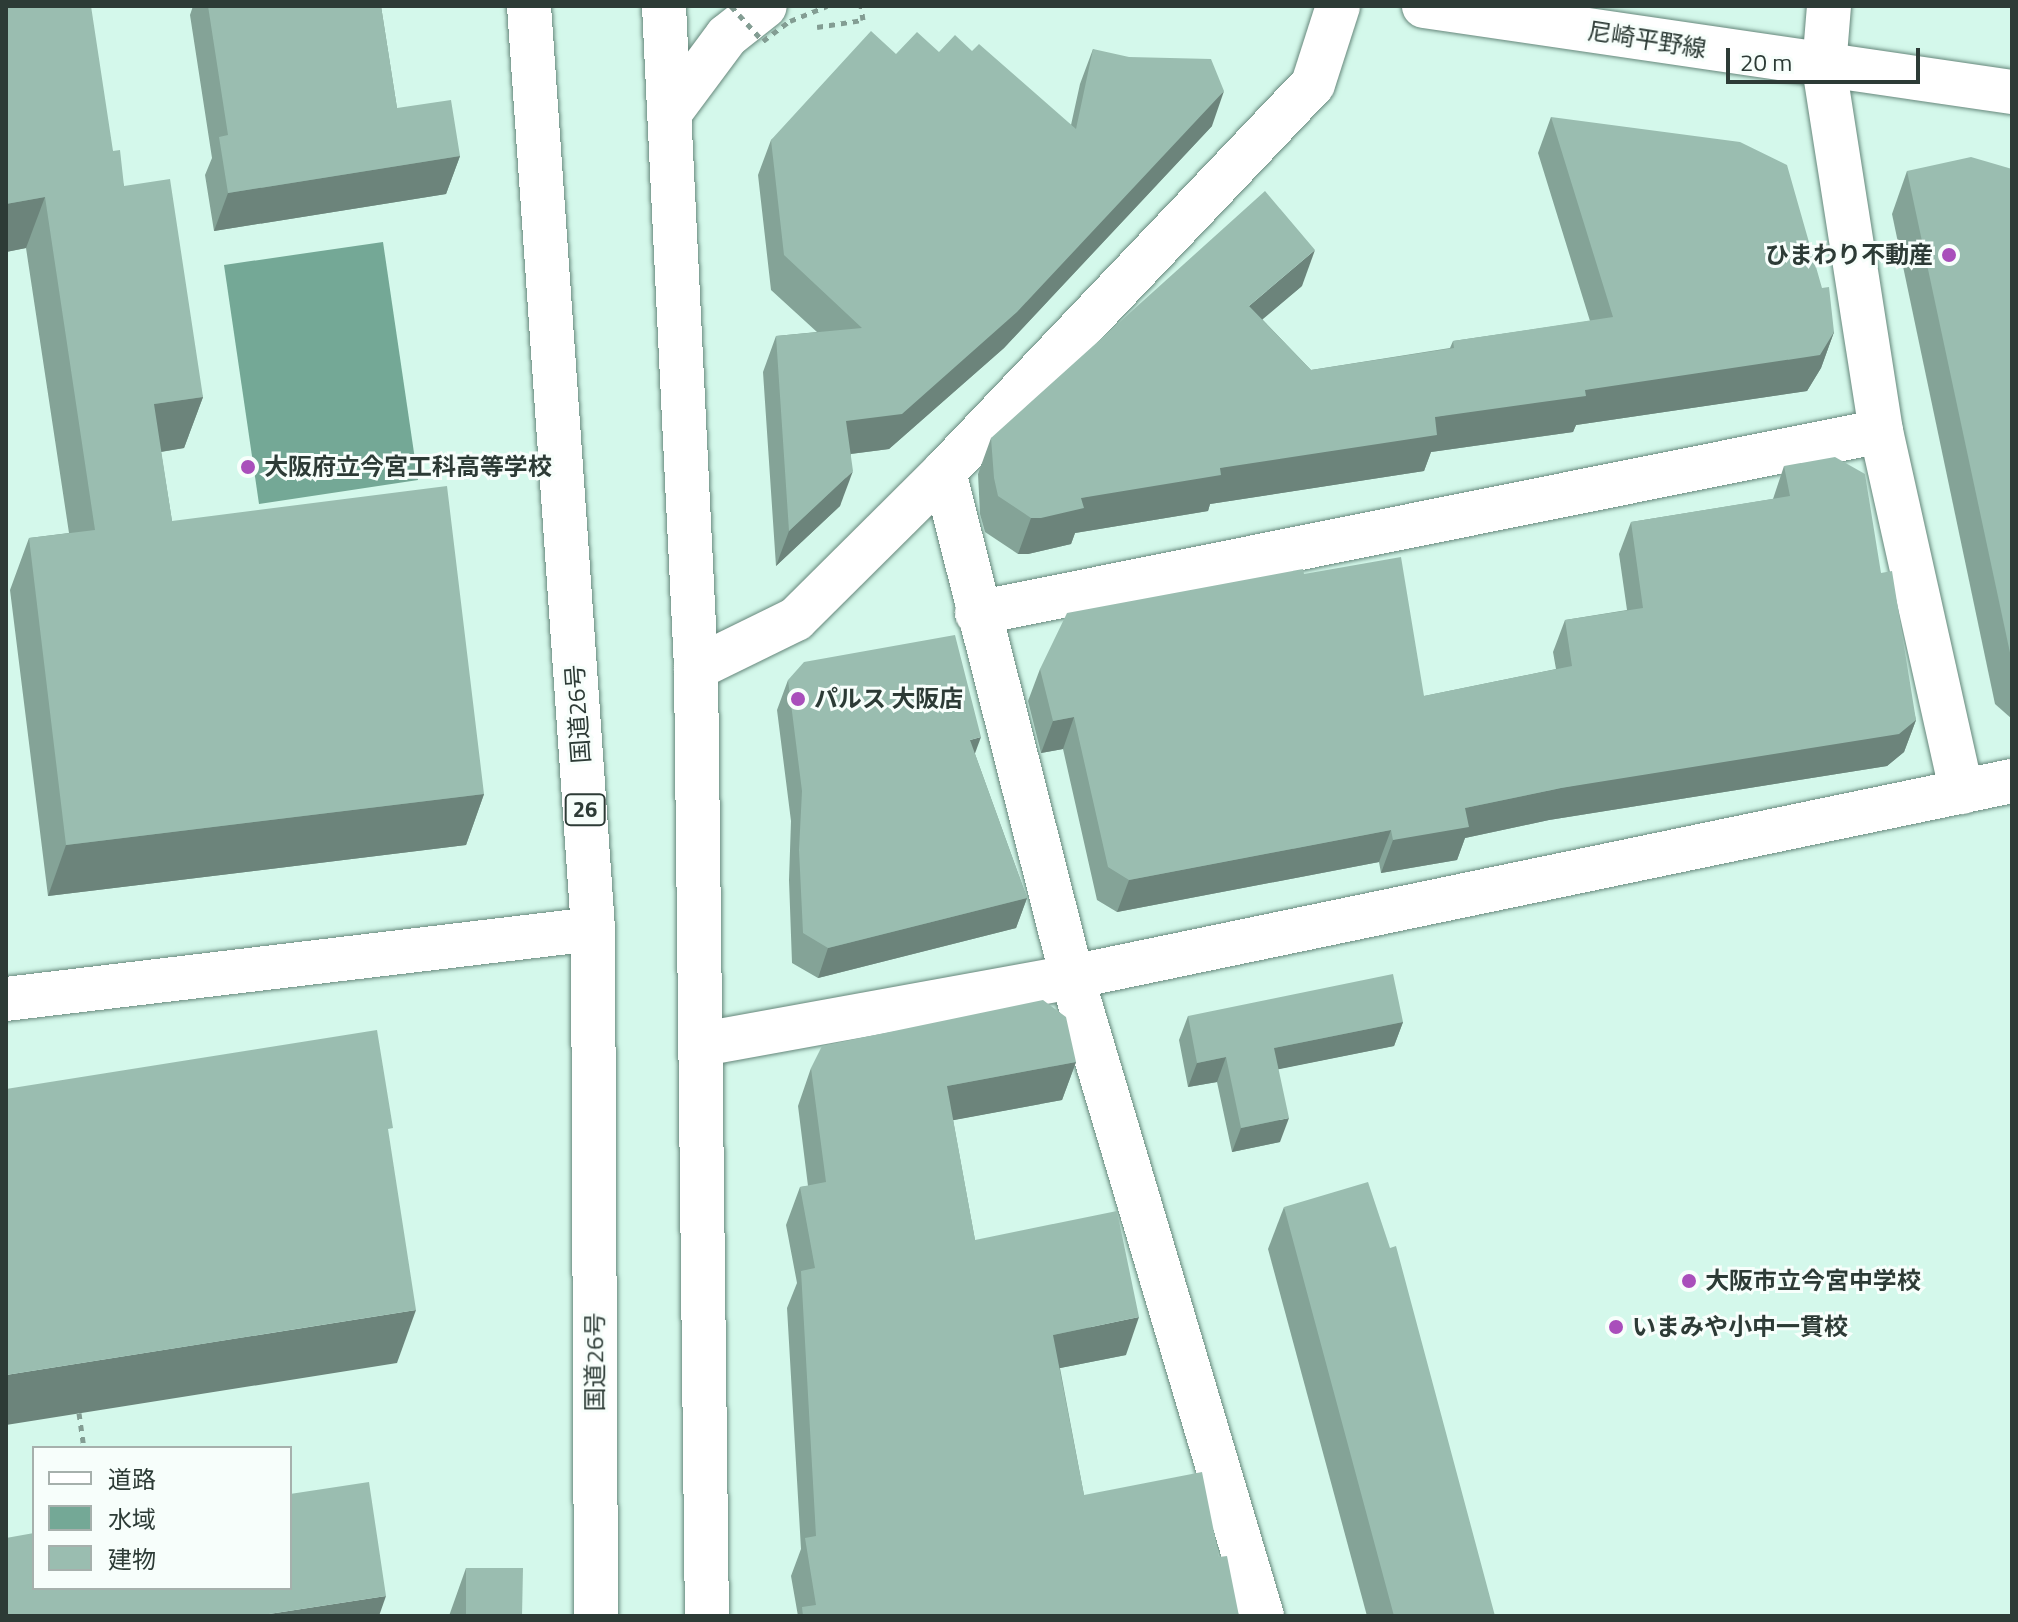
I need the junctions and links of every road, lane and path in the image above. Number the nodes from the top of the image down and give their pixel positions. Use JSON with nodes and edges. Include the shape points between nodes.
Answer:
{"nodes":[{"id":1,"x":529,"y":6,"type":"edge"},
{"id":2,"x":664,"y":6,"type":"edge"},
{"id":3,"x":731,"y":6,"type":"edge"},
{"id":4,"x":765,"y":6,"type":"edge"},
{"id":5,"x":827,"y":6,"type":"edge"},
{"id":6,"x":1338,"y":6,"type":"edge"},
{"id":7,"x":1424,"y":6,"type":"edge"},
{"id":8,"x":1829,"y":6,"type":"edge"},
{"id":9,"x":1824,"y":67,"type":"junction"},
{"id":10,"x":2012,"y":92,"type":"edge"},
{"id":11,"x":669,"y":114,"type":"junction"},
{"id":12,"x":1881,"y":431,"type":"junction"},
{"id":13,"x":944,"y":472,"type":"junction"},
{"id":14,"x":977,"y":613,"type":"junction"},
{"id":15,"x":696,"y":668,"type":"junction"},
{"id":16,"x":2012,"y":781,"type":"edge"},
{"id":17,"x":1962,"y":792,"type":"junction"},
{"id":18,"x":593,"y":929,"type":"junction"},
{"id":19,"x":1072,"y":977,"type":"junction"},
{"id":20,"x":6,"y":999,"type":"edge"},
{"id":21,"x":703,"y":1044,"type":"junction"},
{"id":22,"x":79,"y":1413,"type":"edge"},
{"id":23,"x":84,"y":1446,"type":"edge"},
{"id":24,"x":596,"y":1616,"type":"edge"},
{"id":25,"x":707,"y":1616,"type":"edge"},
{"id":26,"x":1262,"y":1616,"type":"edge"}],
"edges":[{"from":1,"to":18,"type":"main road","name":"国道26号","number":"26"},
{"from":2,"to":11,"type":"main road"},
{"from":3,"to":5,"type":"path","bridge":true,"via":[[763,41],[790,21]]},
{"from":4,"to":11,"type":"main road","via":[[727,36]]},
{"from":6,"to":13,"type":"main road","via":[[1313,84]]},
{"from":7,"to":9,"type":"main road","name":"尼崎平野線"},
{"from":8,"to":9,"type":"main road"},
{"from":9,"to":10,"type":"main road","name":"尼崎平野線"},
{"from":9,"to":12,"type":"main road"},
{"from":11,"to":15,"type":"main road"},
{"from":12,"to":14,"type":"main road"},
{"from":12,"to":17,"type":"main road"},
{"from":13,"to":14,"type":"main road"},
{"from":13,"to":15,"type":"main road","via":[[796,619]]},
{"from":14,"to":19,"type":"main road"},
{"from":15,"to":21,"type":"main road"},
{"from":16,"to":17,"type":"main road"},
{"from":17,"to":19,"type":"main road"},
{"from":18,"to":20,"type":"main road"},
{"from":18,"to":24,"type":"main road","name":"国道26号","number":"26"},
{"from":19,"to":21,"type":"main road"},
{"from":19,"to":26,"type":"main road"},
{"from":21,"to":25,"type":"main road"},
{"from":22,"to":23,"type":"path"}]}
